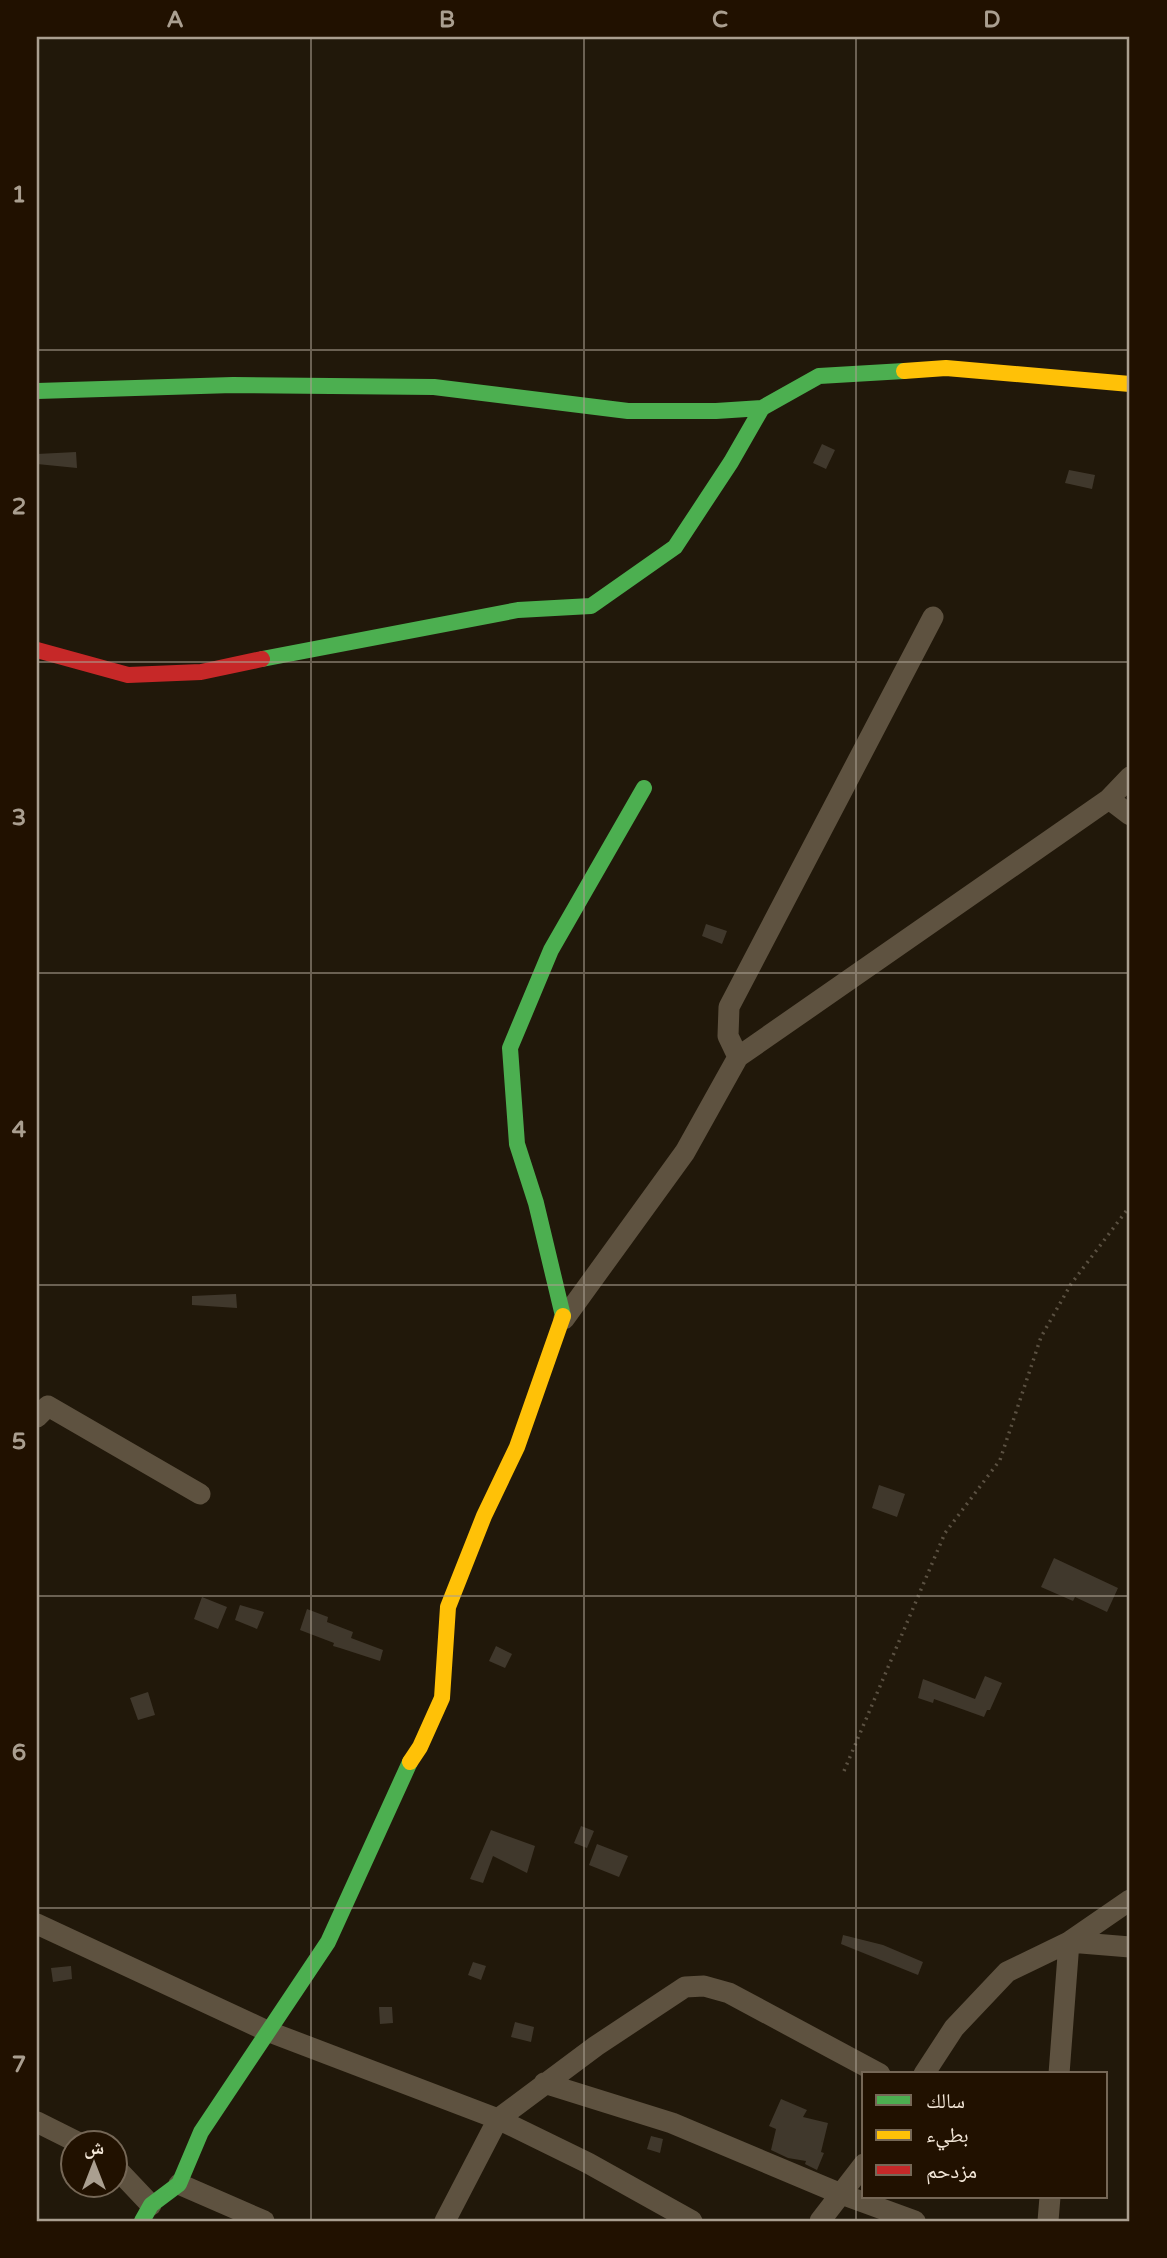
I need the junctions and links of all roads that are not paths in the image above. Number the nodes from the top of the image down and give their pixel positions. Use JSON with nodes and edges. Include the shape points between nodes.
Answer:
{"nodes":[{"id":1,"x":1130,"y":384,"type":"edge"},
{"id":2,"x":37,"y":391,"type":"edge"},
{"id":3,"x":762,"y":408,"type":"junction"},
{"id":4,"x":933,"y":617,"type":"dead end"},
{"id":5,"x":37,"y":650,"type":"edge"},
{"id":6,"x":1130,"y":777,"type":"edge"},
{"id":7,"x":644,"y":788,"type":"dead end"},
{"id":8,"x":1110,"y":799,"type":"junction"},
{"id":9,"x":1130,"y":815,"type":"edge"},
{"id":10,"x":738,"y":1057,"type":"junction"},
{"id":11,"x":564,"y":1319,"type":"junction"},
{"id":12,"x":41,"y":1408,"type":"edge"},
{"id":13,"x":200,"y":1494,"type":"dead end"},
{"id":14,"x":1130,"y":1899,"type":"edge"},
{"id":15,"x":37,"y":1924,"type":"edge"},
{"id":16,"x":1069,"y":1942,"type":"junction"},
{"id":17,"x":1130,"y":1947,"type":"edge"},
{"id":18,"x":267,"y":2031,"type":"junction"},
{"id":19,"x":876,"y":2072,"type":"edge"},
{"id":20,"x":925,"y":2072,"type":"edge"},
{"id":21,"x":1059,"y":2072,"type":"edge"},
{"id":22,"x":544,"y":2082,"type":"junction"},
{"id":23,"x":498,"y":2119,"type":"junction"},
{"id":24,"x":37,"y":2122,"type":"edge"},
{"id":25,"x":60,"y":2134,"type":"edge"},
{"id":26,"x":862,"y":2167,"type":"edge"},
{"id":27,"x":179,"y":2184,"type":"junction"},
{"id":28,"x":130,"y":2188,"type":"edge"},
{"id":29,"x":841,"y":2194,"type":"junction"},
{"id":30,"x":1050,"y":2198,"type":"edge"},
{"id":31,"x":147,"y":2213,"type":"edge"},
{"id":32,"x":264,"y":2221,"type":"edge"},
{"id":33,"x":445,"y":2221,"type":"edge"},
{"id":34,"x":692,"y":2221,"type":"edge"},
{"id":35,"x":820,"y":2221,"type":"edge"},
{"id":36,"x":915,"y":2221,"type":"edge"},
{"id":37,"x":1048,"y":2221,"type":"edge"}],
"edges":[{"from":1,"to":3,"type":"street","via":[[946,368],[819,376]]},
{"from":2,"to":3,"type":"street","via":[[233,385],[434,387],[628,411]]},
{"from":3,"to":5,"type":"street","via":[[675,547],[591,606],[518,610],[201,672],[128,675]]},
{"from":4,"to":10,"type":"street","via":[[729,1007],[728,1036]]},
{"from":6,"to":8,"type":"street"},
{"from":7,"to":11,"type":"street","via":[[551,950],[510,1048],[517,1144]]},
{"from":8,"to":9,"type":"street"},
{"from":8,"to":10,"type":"street"},
{"from":10,"to":11,"type":"street","via":[[685,1152]]},
{"from":11,"to":18,"type":"street","via":[[517,1447],[448,1607],[442,1698],[433,1720],[407,1766],[328,1942]]},
{"from":12,"to":13,"type":"street"},
{"from":14,"to":16,"type":"street"},
{"from":15,"to":18,"type":"street"},
{"from":16,"to":17,"type":"street"},
{"from":16,"to":20,"type":"street","via":[[1007,1972],[954,2028]]},
{"from":16,"to":21,"type":"street"},
{"from":18,"to":23,"type":"street"},
{"from":18,"to":27,"type":"street","via":[[201,2133]]},
{"from":19,"to":22,"type":"street","via":[[729,1993],[704,1986],[685,1987]]},
{"from":22,"to":23,"type":"street"},
{"from":22,"to":29,"type":"street","via":[[672,2123]]},
{"from":23,"to":33,"type":"street"},
{"from":23,"to":34,"type":"street"},
{"from":24,"to":25,"type":"street"},
{"from":26,"to":29,"type":"street"},
{"from":27,"to":31,"type":"street"},
{"from":27,"to":32,"type":"street"},
{"from":28,"to":31,"type":"street"},
{"from":29,"to":35,"type":"street"},
{"from":29,"to":36,"type":"street"},
{"from":30,"to":37,"type":"street"}]}
